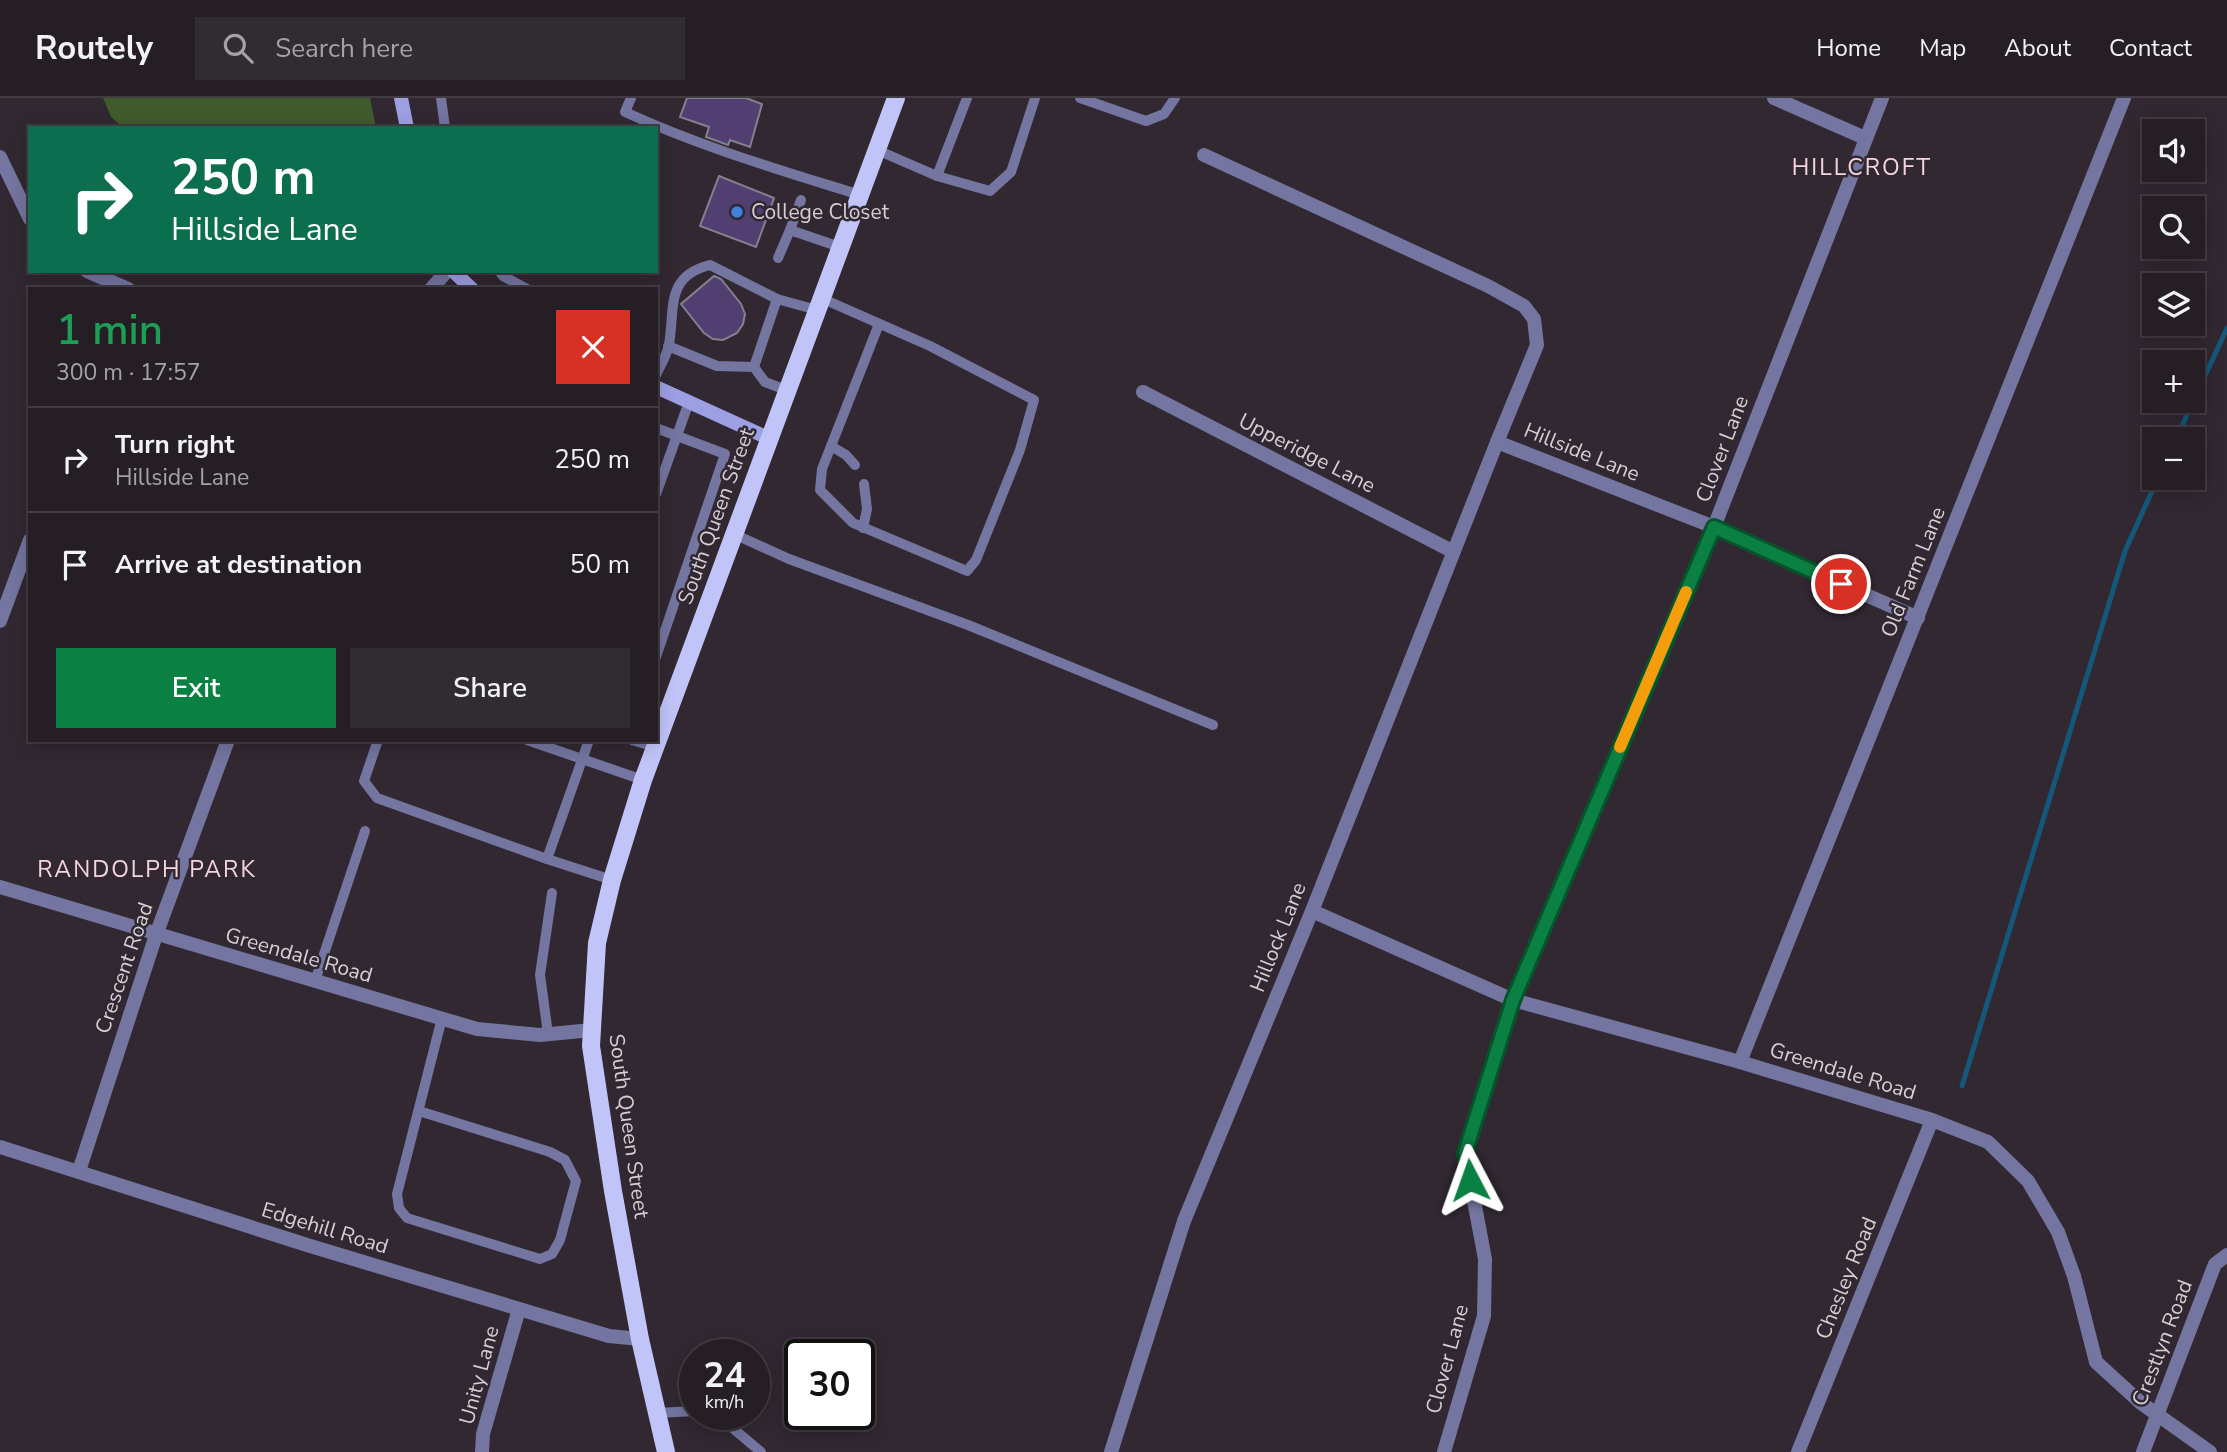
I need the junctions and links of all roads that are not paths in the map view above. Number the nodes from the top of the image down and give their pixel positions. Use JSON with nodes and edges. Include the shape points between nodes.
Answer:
{"nodes":[{"id":1,"x":401,"y":98,"type":"edge"},
{"id":2,"x":440,"y":98,"type":"edge"},
{"id":3,"x":631,"y":98,"type":"edge"},
{"id":4,"x":967,"y":98,"type":"edge"},
{"id":5,"x":1035,"y":98,"type":"edge"},
{"id":6,"x":1080,"y":98,"type":"edge"},
{"id":7,"x":1175,"y":98,"type":"edge"},
{"id":8,"x":1774,"y":98,"type":"edge"},
{"id":9,"x":1882,"y":98,"type":"edge"},
{"id":10,"x":2124,"y":98,"type":"edge"},
{"id":11,"x":892,"y":99,"type":"edge"},
{"id":12,"x":407,"y":126,"type":"edge"},
{"id":13,"x":445,"y":126,"type":"edge"},
{"id":14,"x":655,"y":126,"type":"edge"},
{"id":15,"x":658,"y":127,"type":"edge"},
{"id":16,"x":1866,"y":138,"type":"junction"},
{"id":17,"x":877,"y":150,"type":"junction"},
{"id":18,"x":1204,"y":155,"type":"dead end"},
{"id":19,"x":0,"y":157,"type":"edge"},
{"id":20,"x":937,"y":176,"type":"junction"},
{"id":21,"x":860,"y":195,"type":"junction"},
{"id":22,"x":801,"y":200,"type":"dead end"},
{"id":23,"x":28,"y":215,"type":"edge"},
{"id":24,"x":790,"y":230,"type":"junction"},
{"id":25,"x":840,"y":247,"type":"junction"},
{"id":26,"x":778,"y":258,"type":"dead end"},
{"id":27,"x":91,"y":273,"type":"edge"},
{"id":28,"x":445,"y":273,"type":"edge"},
{"id":29,"x":455,"y":273,"type":"edge"},
{"id":30,"x":501,"y":273,"type":"edge"},
{"id":31,"x":123,"y":287,"type":"edge"},
{"id":32,"x":433,"y":287,"type":"edge"},
{"id":33,"x":470,"y":287,"type":"edge"},
{"id":34,"x":523,"y":287,"type":"edge"},
{"id":35,"x":777,"y":299,"type":"junction"},
{"id":36,"x":819,"y":304,"type":"junction"},
{"id":37,"x":879,"y":324,"type":"junction"},
{"id":38,"x":668,"y":346,"type":"junction"},
{"id":39,"x":754,"y":367,"type":"junction"},
{"id":40,"x":658,"y":370,"type":"edge"},
{"id":41,"x":658,"y":388,"type":"edge"},
{"id":42,"x":786,"y":390,"type":"junction"},
{"id":43,"x":1143,"y":392,"type":"dead end"},
{"id":44,"x":689,"y":402,"type":"junction"},
{"id":45,"x":658,"y":429,"type":"edge"},
{"id":46,"x":677,"y":436,"type":"junction"},
{"id":47,"x":768,"y":438,"type":"junction"},
{"id":48,"x":1497,"y":442,"type":"junction"},
{"id":49,"x":831,"y":446,"type":"junction"},
{"id":50,"x":855,"y":465,"type":"dead end"},
{"id":51,"x":864,"y":484,"type":"dead end"},
{"id":52,"x":658,"y":488,"type":"edge"},
{"id":53,"x":1714,"y":527,"type":"junction"},
{"id":54,"x":863,"y":528,"type":"junction"},
{"id":55,"x":734,"y":534,"type":"junction"},
{"id":56,"x":28,"y":545,"type":"edge"},
{"id":57,"x":1452,"y":551,"type":"junction"},
{"id":58,"x":1917,"y":618,"type":"junction"},
{"id":59,"x":0,"y":621,"type":"edge"},
{"id":60,"x":658,"y":651,"type":"edge"},
{"id":61,"x":1213,"y":725,"type":"dead end"},
{"id":62,"x":658,"y":739,"type":"edge"},
{"id":63,"x":227,"y":742,"type":"edge"},
{"id":64,"x":377,"y":742,"type":"edge"},
{"id":65,"x":533,"y":742,"type":"edge"},
{"id":66,"x":588,"y":742,"type":"edge"},
{"id":67,"x":639,"y":742,"type":"edge"},
{"id":68,"x":657,"y":742,"type":"edge"},
{"id":69,"x":655,"y":747,"type":"junction"},
{"id":70,"x":582,"y":759,"type":"junction"},
{"id":71,"x":643,"y":780,"type":"junction"},
{"id":72,"x":365,"y":831,"type":"dead end"},
{"id":73,"x":547,"y":859,"type":"junction"},
{"id":74,"x":612,"y":880,"type":"junction"},
{"id":75,"x":0,"y":887,"type":"edge"},
{"id":76,"x":552,"y":893,"type":"dead end"},
{"id":77,"x":1312,"y":911,"type":"junction"},
{"id":78,"x":156,"y":935,"type":"junction"},
{"id":79,"x":315,"y":981,"type":"junction"},
{"id":80,"x":1513,"y":1000,"type":"junction"},
{"id":81,"x":442,"y":1018,"type":"junction"},
{"id":82,"x":592,"y":1030,"type":"junction"},
{"id":83,"x":548,"y":1034,"type":"junction"},
{"id":84,"x":1740,"y":1062,"type":"junction"},
{"id":85,"x":419,"y":1111,"type":"junction"},
{"id":86,"x":1932,"y":1120,"type":"junction"},
{"id":87,"x":0,"y":1147,"type":"edge"},
{"id":88,"x":79,"y":1171,"type":"junction"},
{"id":89,"x":2227,"y":1255,"type":"edge"},
{"id":90,"x":519,"y":1309,"type":"junction"},
{"id":91,"x":640,"y":1339,"type":"junction"},
{"id":92,"x":679,"y":1412,"type":"edge"},
{"id":93,"x":656,"y":1413,"type":"junction"},
{"id":94,"x":2157,"y":1413,"type":"junction"},
{"id":95,"x":735,"y":1430,"type":"edge"},
{"id":96,"x":482,"y":1452,"type":"edge"},
{"id":97,"x":666,"y":1452,"type":"edge"},
{"id":98,"x":761,"y":1452,"type":"edge"},
{"id":99,"x":1111,"y":1452,"type":"edge"},
{"id":100,"x":1444,"y":1452,"type":"edge"},
{"id":101,"x":1798,"y":1452,"type":"edge"},
{"id":102,"x":2143,"y":1452,"type":"edge"},
{"id":103,"x":2210,"y":1452,"type":"edge"}],
"edges":[{"from":1,"to":12,"type":"street"},
{"from":2,"to":13,"type":"lane"},
{"from":3,"to":14,"type":"lane","via":[[625,112]]},
{"from":4,"to":20,"type":"lane"},
{"from":5,"to":20,"type":"lane","via":[[1011,172],[990,191]]},
{"from":6,"to":7,"type":"lane","via":[[1146,121],[1164,114]]},
{"from":8,"to":16,"type":"street"},
{"from":9,"to":16,"type":"street","name":"Clover Lane"},
{"from":10,"to":58,"type":"street","name":"Old Farm Lane"},
{"from":11,"to":17,"type":"main road","name":"South Queen Street"},
{"from":15,"to":21,"type":"lane"},
{"from":16,"to":53,"type":"street","name":"Clover Lane"},
{"from":17,"to":20,"type":"lane"},
{"from":17,"to":21,"type":"main road","name":"South Queen Street"},
{"from":18,"to":48,"type":"street","name":"Hillside Lane","via":[[1524,306],[1534,319],[1537,345]]},
{"from":19,"to":23,"type":"street"},
{"from":21,"to":25,"type":"main road","name":"South Queen Street"},
{"from":22,"to":24,"type":"lane"},
{"from":24,"to":25,"type":"lane"},
{"from":24,"to":26,"type":"lane"},
{"from":25,"to":36,"type":"main road","name":"South Queen Street"},
{"from":27,"to":31,"type":"street"},
{"from":28,"to":32,"type":"street"},
{"from":29,"to":33,"type":"street"},
{"from":30,"to":34,"type":"lane"},
{"from":35,"to":36,"type":"lane"},
{"from":35,"to":38,"type":"lane","via":[[710,265],[696,269],[680,282],[670,311]]},
{"from":35,"to":39,"type":"lane"},
{"from":36,"to":37,"type":"lane"},
{"from":36,"to":42,"type":"main road","name":"South Queen Street"},
{"from":37,"to":49,"type":"lane"},
{"from":37,"to":54,"type":"lane","via":[[1034,400],[1020,450],[976,560],[967,571]]},
{"from":38,"to":39,"type":"lane","via":[[717,366]]},
{"from":38,"to":40,"type":"lane"},
{"from":39,"to":42,"type":"lane","via":[[765,382]]},
{"from":41,"to":44,"type":"street"},
{"from":42,"to":47,"type":"main road","name":"South Queen Street"},
{"from":43,"to":57,"type":"street","name":"Upperidge Lane"},
{"from":44,"to":46,"type":"lane"},
{"from":44,"to":47,"type":"street"},
{"from":45,"to":46,"type":"lane"},
{"from":46,"to":52,"type":"lane"},
{"from":46,"to":60,"type":"lane","via":[[725,454]]},
{"from":47,"to":55,"type":"main road","name":"South Queen Street"},
{"from":48,"to":53,"type":"street","name":"Hillside Lane"},
{"from":48,"to":57,"type":"street","name":"Hillock Lane"},
{"from":49,"to":50,"type":"lane"},
{"from":49,"to":54,"type":"lane","via":[[820,490]]},
{"from":51,"to":54,"type":"lane","via":[[867,509]]},
{"from":53,"to":58,"type":"street","name":"Hillside Lane"},
{"from":53,"to":80,"type":"street","name":"Clover Lane"},
{"from":55,"to":61,"type":"lane"},
{"from":55,"to":62,"type":"main road","name":"South Queen Street"},
{"from":56,"to":59,"type":"street"},
{"from":57,"to":77,"type":"street","name":"Hillock Lane"},
{"from":58,"to":84,"type":"street","name":"Old Farm Lane"},
{"from":63,"to":78,"type":"street","name":"Crescent Road"},
{"from":64,"to":73,"type":"lane","via":[[364,781],[377,798]]},
{"from":65,"to":70,"type":"lane"},
{"from":66,"to":70,"type":"lane"},
{"from":67,"to":69,"type":"lane"},
{"from":68,"to":69,"type":"main road","name":"South Queen Street"},
{"from":69,"to":71,"type":"main road","name":"South Queen Street"},
{"from":70,"to":71,"type":"lane"},
{"from":70,"to":73,"type":"lane"},
{"from":71,"to":74,"type":"main road","name":"South Queen Street"},
{"from":72,"to":79,"type":"lane"},
{"from":73,"to":74,"type":"lane"},
{"from":74,"to":82,"type":"main road","name":"South Queen Street","via":[[597,943]]},
{"from":75,"to":78,"type":"street","name":"Greendale Road"},
{"from":76,"to":83,"type":"lane","via":[[540,975]]},
{"from":77,"to":80,"type":"street","name":"Greendale Road"},
{"from":77,"to":99,"type":"street","name":"Hillock Lane","via":[[1184,1221]]},
{"from":78,"to":79,"type":"street","name":"Greendale Road"},
{"from":78,"to":88,"type":"street","name":"Crescent Road"},
{"from":79,"to":81,"type":"street","name":"Greendale Road"},
{"from":80,"to":84,"type":"street","name":"Greendale Road"},
{"from":80,"to":100,"type":"street","name":"Clover Lane","via":[[1465,1153],[1485,1259],[1484,1315]]},
{"from":81,"to":83,"type":"street","name":"Greendale Road","via":[[510,1034]]},
{"from":81,"to":85,"type":"lane"},
{"from":82,"to":83,"type":"street","name":"Greendale Road"},
{"from":82,"to":91,"type":"main road","name":"South Queen Street","via":[[613,1191]]},
{"from":84,"to":86,"type":"street","name":"Greendale Road"},
{"from":85,"to":85,"type":"lane","via":[[565,1160],[576,1181],[552,1254],[540,1259],[407,1218],[399,1208],[397,1194]]},
{"from":86,"to":94,"type":"street","name":"Greendale Road","via":[[1988,1142],[2028,1181],[2059,1233],[2096,1362]]},
{"from":86,"to":101,"type":"street","name":"Chesley Road"},
{"from":87,"to":88,"type":"street","name":"Edgehill Road"},
{"from":88,"to":90,"type":"street","name":"Edgehill Road"},
{"from":89,"to":94,"type":"street","name":"Crestlyn Road","via":[[2215,1264]]},
{"from":90,"to":91,"type":"street","name":"Edgehill Road","via":[[609,1336]]},
{"from":90,"to":96,"type":"street","name":"Unity Lane"},
{"from":91,"to":93,"type":"main road","name":"South Queen Street"},
{"from":92,"to":93,"type":"lane"},
{"from":93,"to":97,"type":"main road","name":"South Queen Street"},
{"from":94,"to":102,"type":"street","name":"Crestlyn Road"},
{"from":94,"to":103,"type":"street","name":"Greendale Road"},
{"from":95,"to":98,"type":"lane"}]}
